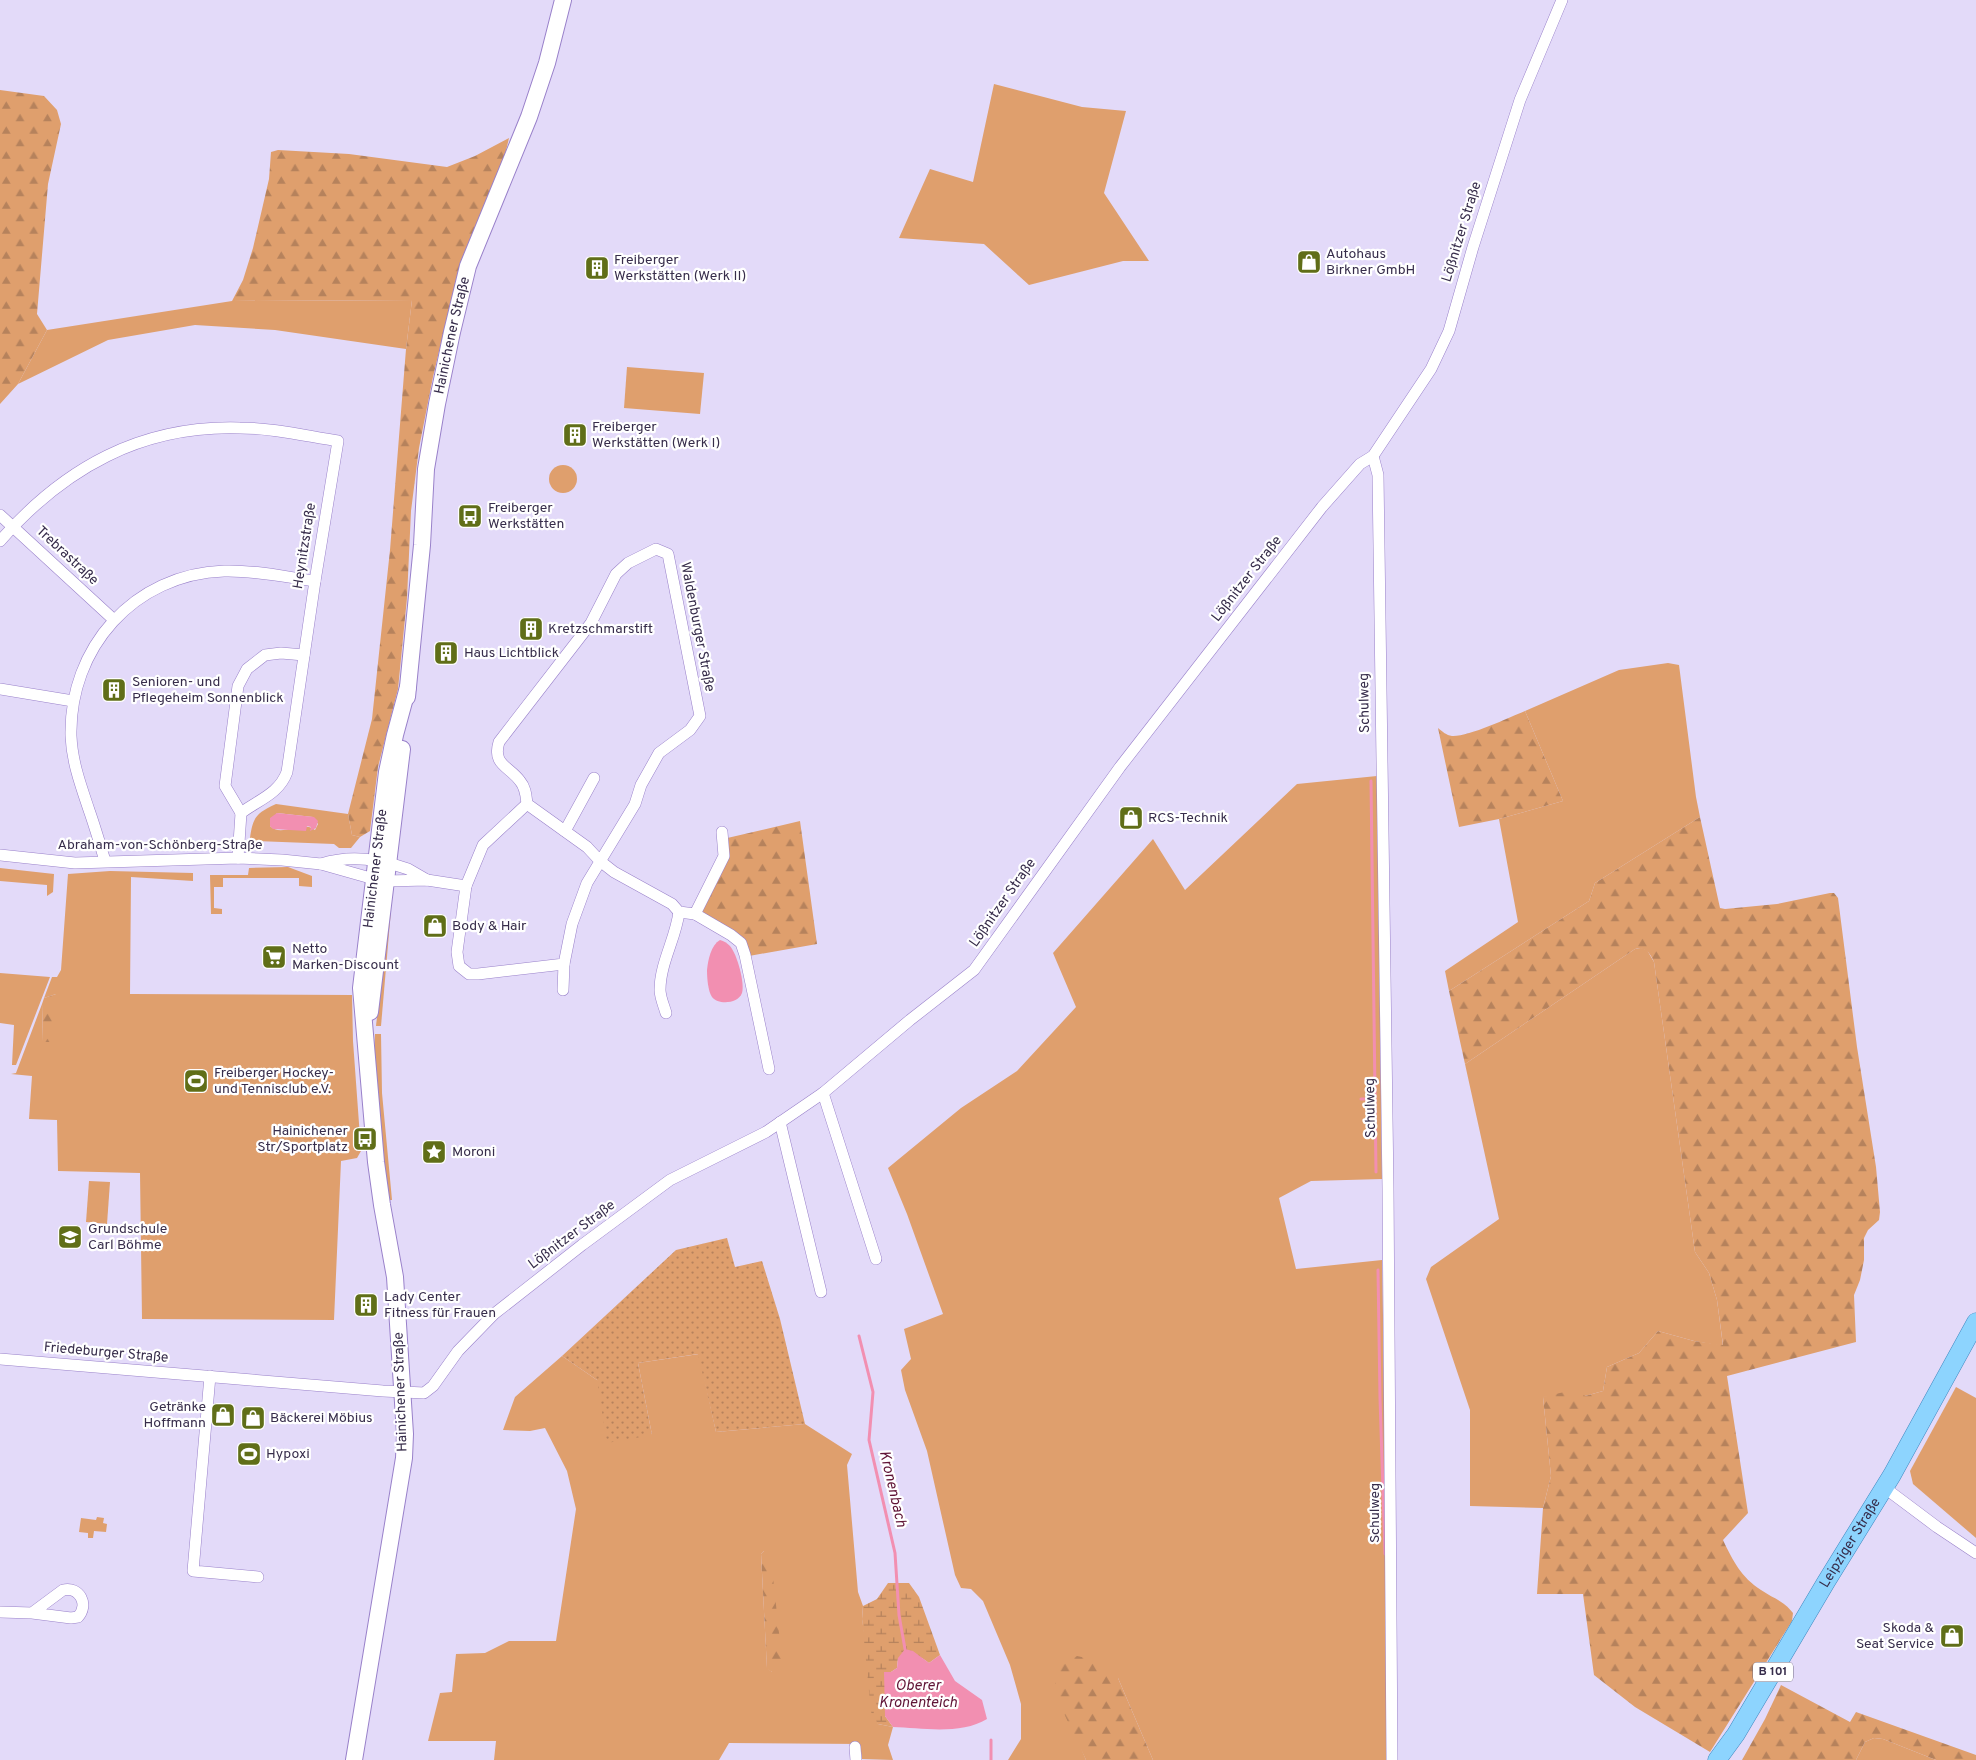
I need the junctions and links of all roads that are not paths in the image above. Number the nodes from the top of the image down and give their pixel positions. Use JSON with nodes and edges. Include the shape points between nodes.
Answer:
{"nodes":[{"id":1,"x":563,"y":0,"type":"edge"},
{"id":2,"x":1562,"y":0,"type":"edge"},
{"id":3,"x":1373,"y":456,"type":"junction"},
{"id":4,"x":0,"y":515,"type":"edge"},
{"id":5,"x":12,"y":527,"type":"junction"},
{"id":6,"x":0,"y":541,"type":"edge"},
{"id":7,"x":315,"y":581,"type":"junction"},
{"id":8,"x":113,"y":620,"type":"junction"},
{"id":9,"x":304,"y":655,"type":"junction"},
{"id":10,"x":0,"y":689,"type":"edge"},
{"id":11,"x":73,"y":700,"type":"junction"},
{"id":12,"x":594,"y":778,"type":"dead end"},
{"id":13,"x":527,"y":804,"type":"junction"},
{"id":14,"x":241,"y":813,"type":"junction"},
{"id":15,"x":565,"y":831,"type":"junction"},
{"id":16,"x":722,"y":832,"type":"dead end"},
{"id":17,"x":0,"y":855,"type":"edge"},
{"id":18,"x":238,"y":858,"type":"junction"},
{"id":19,"x":105,"y":861,"type":"junction"},
{"id":20,"x":600,"y":861,"type":"junction"},
{"id":21,"x":383,"y":862,"type":"junction"},
{"id":22,"x":321,"y":864,"type":"junction"},
{"id":23,"x":381,"y":880,"type":"junction"},
{"id":24,"x":427,"y":880,"type":"junction"},
{"id":25,"x":466,"y":886,"type":"junction"},
{"id":26,"x":679,"y":912,"type":"junction"},
{"id":27,"x":694,"y":914,"type":"junction"},
{"id":28,"x":564,"y":964,"type":"junction"},
{"id":29,"x":564,"y":990,"type":"dead end"},
{"id":30,"x":666,"y":1014,"type":"dead end"},
{"id":31,"x":769,"y":1069,"type":"dead end"},
{"id":32,"x":823,"y":1093,"type":"junction"},
{"id":33,"x":780,"y":1122,"type":"junction"},
{"id":34,"x":876,"y":1259,"type":"dead end"},
{"id":35,"x":821,"y":1292,"type":"dead end"},
{"id":36,"x":1976,"y":1322,"type":"edge"},
{"id":37,"x":0,"y":1359,"type":"edge"},
{"id":38,"x":210,"y":1376,"type":"junction"},
{"id":39,"x":403,"y":1393,"type":"junction"},
{"id":40,"x":1885,"y":1488,"type":"junction"},
{"id":41,"x":1976,"y":1553,"type":"edge"},
{"id":42,"x":258,"y":1577,"type":"dead end"},
{"id":43,"x":0,"y":1612,"type":"edge"},
{"id":44,"x":32,"y":1613,"type":"dead end"},
{"id":45,"x":855,"y":1747,"type":"dead end"},
{"id":46,"x":354,"y":1760,"type":"edge"},
{"id":47,"x":856,"y":1760,"type":"edge"},
{"id":48,"x":1392,"y":1760,"type":"edge"},
{"id":49,"x":1717,"y":1760,"type":"edge"}],
"edges":[{"from":1,"to":21,"type":"main road","name":"Hainichener Straße","via":[[529,118],[468,266],[437,404],[426,469],[408,687]]},
{"from":2,"to":3,"type":"street","name":"Lößnitzer Straße","via":[[1517,108],[1449,331],[1431,369]]},
{"from":3,"to":32,"type":"street","name":"Lößnitzer Straße","via":[[1360,464],[1315,515],[1120,767],[974,970]]},
{"from":3,"to":48,"type":"street","name":"Schulweg","via":[[1378,475]]},
{"from":4,"to":5,"type":"street","name":"Trebrastraße"},
{"from":5,"to":6,"type":"street"},
{"from":5,"to":7,"type":"street","name":"Heynitzstraße","via":[[71,476],[116,451],[154,437],[200,429],[241,428],[338,441]]},
{"from":5,"to":8,"type":"street","name":"Trebrastraße"},
{"from":7,"to":8,"type":"street","via":[[243,571],[203,573],[156,589],[128,606]]},
{"from":7,"to":9,"type":"street","name":"Heynitzstraße"},
{"from":8,"to":11,"type":"street","via":[[88,657]]},
{"from":9,"to":14,"type":"street","name":"Heynitzstraße","via":[[287,772],[275,791]]},
{"from":9,"to":14,"type":"street","via":[[265,655],[247,669],[238,686],[225,786]]},
{"from":10,"to":11,"type":"street"},
{"from":11,"to":19,"type":"street","via":[[71,737],[74,758]]},
{"from":12,"to":15,"type":"street"},
{"from":13,"to":15,"type":"street"},
{"from":13,"to":20,"type":"street","name":"Waldenburger Straße","via":[[526,790],[520,780],[498,760],[499,742],[591,623],[616,574],[628,563],[656,549],[668,554],[700,716],[690,730],[659,753],[641,785],[636,804]]},
{"from":13,"to":25,"type":"street","via":[[484,845]]},
{"from":14,"to":18,"type":"street"},
{"from":15,"to":20,"type":"street"},
{"from":16,"to":27,"type":"street","via":[[724,856]]},
{"from":17,"to":19,"type":"street","name":"Abraham-von-Schönberg-Straße","via":[[63,862]]},
{"from":18,"to":19,"type":"street","name":"Abraham-von-Schönberg-Straße"},
{"from":18,"to":22,"type":"street","name":"Abraham-von-Schönberg-Straße"},
{"from":20,"to":26,"type":"street","via":[[672,904]]},
{"from":20,"to":28,"type":"street","name":"Waldenburger Straße","via":[[587,883],[572,924]]},
{"from":21,"to":22,"type":"street","name":"Abraham-von-Schönberg-Straße","via":[[353,858]]},
{"from":21,"to":23,"type":"main road","name":"Hainichener Straße"},
{"from":21,"to":24,"type":"street","via":[[408,869]]},
{"from":22,"to":23,"type":"street","name":"Abraham-von-Schönberg-Straße"},
{"from":23,"to":24,"type":"street"},
{"from":23,"to":39,"type":"main road","name":"Hainichener Straße","via":[[367,1052],[376,1162],[395,1277]]},
{"from":24,"to":25,"type":"street"},
{"from":25,"to":28,"type":"street","via":[[457,952],[459,966],[469,974]]},
{"from":26,"to":27,"type":"street"},
{"from":26,"to":30,"type":"street","via":[[660,992]]},
{"from":27,"to":31,"type":"street","via":[[741,943]]},
{"from":28,"to":29,"type":"street","name":"Waldenburger Straße"},
{"from":32,"to":33,"type":"street","name":"Lößnitzer Straße"},
{"from":32,"to":34,"type":"street"},
{"from":33,"to":35,"type":"street"},
{"from":33,"to":39,"type":"street","name":"Lößnitzer Straße","via":[[670,1180],[494,1314],[458,1351],[428,1390]]},
{"from":36,"to":40,"type":"main road","name":"Leipziger Straße","number":"B 101"},
{"from":37,"to":38,"type":"street","name":"Friedeburger Straße"},
{"from":38,"to":39,"type":"street","name":"Friedeburger Straße"},
{"from":38,"to":42,"type":"street","via":[[193,1571]]},
{"from":39,"to":46,"type":"main road","name":"Hainichener Straße","via":[[404,1458]]},
{"from":40,"to":41,"type":"street"},
{"from":40,"to":49,"type":"main road","name":"Leipziger Straße","number":"B 101","via":[[1736,1734]]},
{"from":43,"to":44,"type":"street"},
{"from":45,"to":47,"type":"street"}]}
